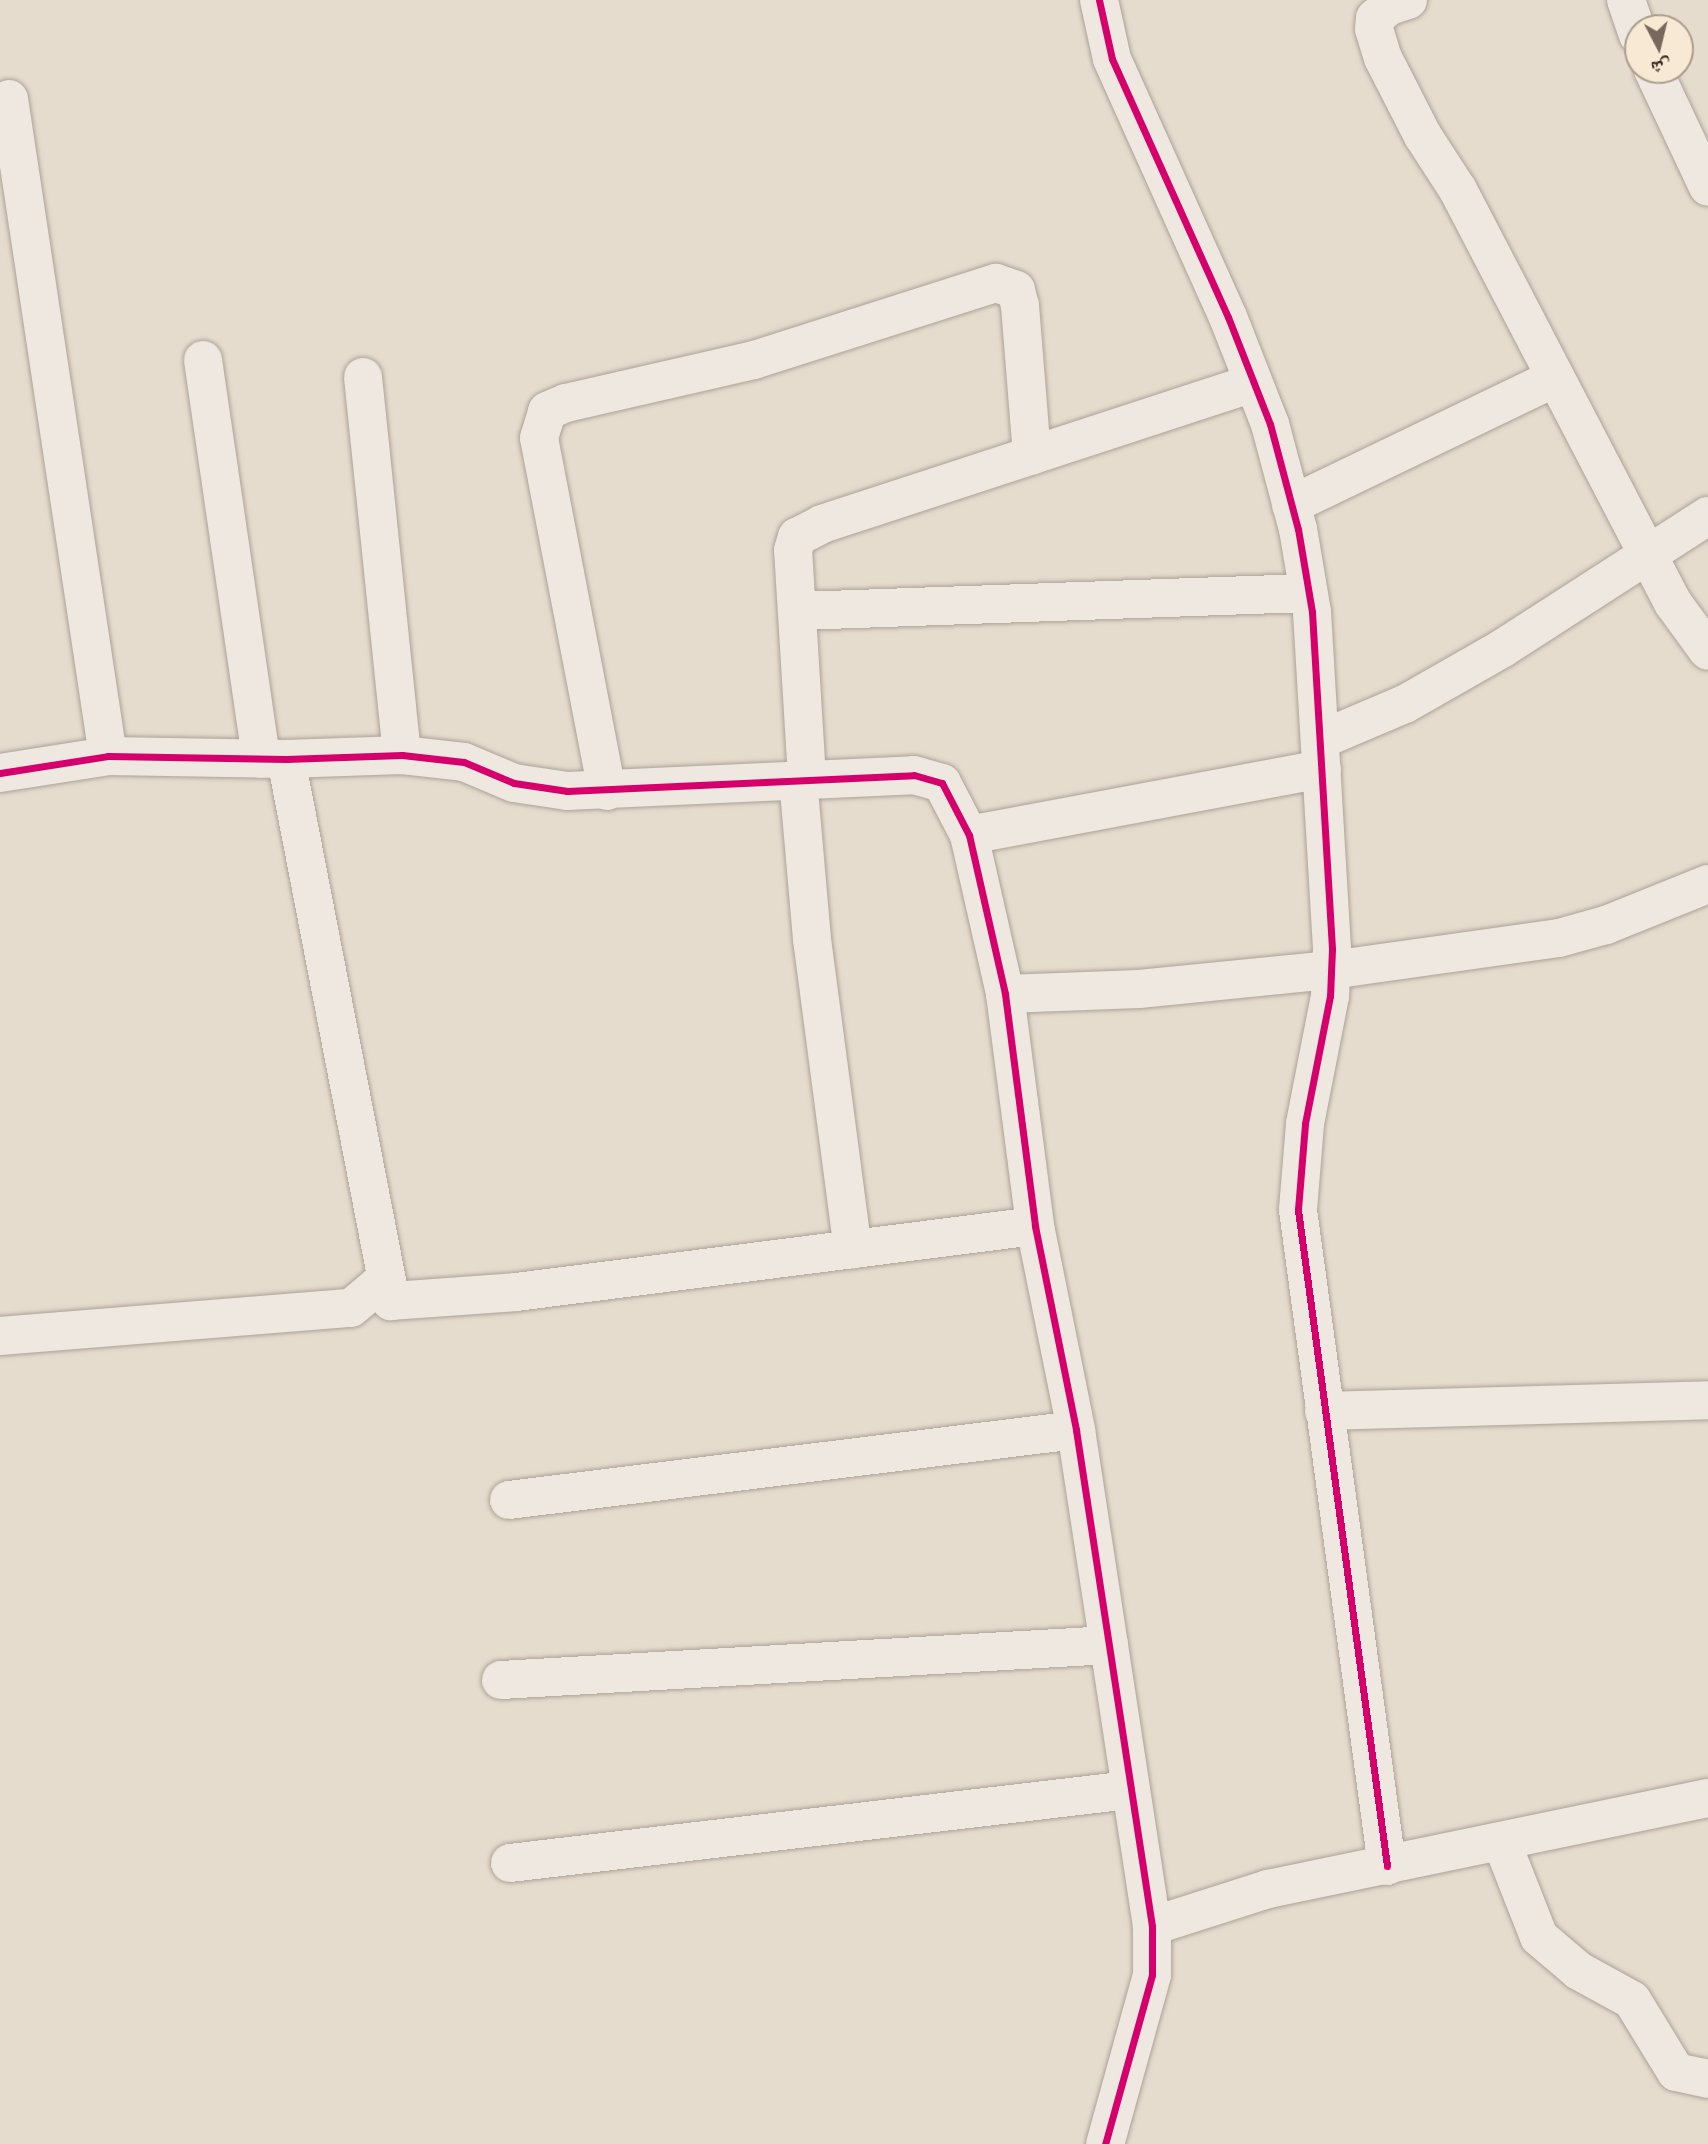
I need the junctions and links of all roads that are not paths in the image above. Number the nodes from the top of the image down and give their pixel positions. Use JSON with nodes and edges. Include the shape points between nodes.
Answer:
{"nodes":[{"id":1,"x":1098,"y":0,"type":"edge"},
{"id":2,"x":1408,"y":0,"type":"edge"},
{"id":3,"x":1660,"y":84,"type":"edge"},
{"id":4,"x":9,"y":99,"type":"dead end"},
{"id":5,"x":1708,"y":187,"type":"edge"},
{"id":6,"x":203,"y":360,"type":"dead end"},
{"id":7,"x":363,"y":377,"type":"dead end"},
{"id":8,"x":1555,"y":378,"type":"junction"},
{"id":9,"x":1254,"y":383,"type":"junction"},
{"id":10,"x":1032,"y":456,"type":"junction"},
{"id":11,"x":1292,"y":505,"type":"junction"},
{"id":12,"x":1708,"y":516,"type":"edge"},
{"id":13,"x":1648,"y":557,"type":"junction"},
{"id":14,"x":1308,"y":593,"type":"junction"},
{"id":15,"x":799,"y":611,"type":"junction"},
{"id":16,"x":1708,"y":651,"type":"edge"},
{"id":17,"x":1321,"y":754,"type":"junction"},
{"id":18,"x":402,"y":755,"type":"junction"},
{"id":19,"x":108,"y":757,"type":"junction"},
{"id":20,"x":274,"y":759,"type":"junction"},
{"id":21,"x":0,"y":773,"type":"edge"},
{"id":22,"x":802,"y":778,"type":"junction"},
{"id":23,"x":607,"y":791,"type":"junction"},
{"id":24,"x":969,"y":835,"type":"junction"},
{"id":25,"x":1708,"y":884,"type":"edge"},
{"id":26,"x":1331,"y":970,"type":"junction"},
{"id":27,"x":1006,"y":994,"type":"junction"},
{"id":28,"x":1035,"y":1226,"type":"junction"},
{"id":29,"x":853,"y":1249,"type":"junction"},
{"id":30,"x":391,"y":1301,"type":"junction"},
{"id":31,"x":0,"y":1336,"type":"edge"},
{"id":32,"x":1708,"y":1400,"type":"edge"},
{"id":33,"x":1324,"y":1411,"type":"junction"},
{"id":34,"x":1076,"y":1430,"type":"junction"},
{"id":35,"x":509,"y":1500,"type":"dead end"},
{"id":36,"x":1109,"y":1645,"type":"junction"},
{"id":37,"x":501,"y":1680,"type":"dead end"},
{"id":38,"x":1130,"y":1790,"type":"junction"},
{"id":39,"x":1708,"y":1798,"type":"edge"},
{"id":40,"x":1502,"y":1843,"type":"junction"},
{"id":41,"x":510,"y":1863,"type":"dead end"},
{"id":42,"x":1387,"y":1866,"type":"junction"},
{"id":43,"x":1152,"y":1926,"type":"junction"},
{"id":44,"x":1708,"y":2079,"type":"edge"},
{"id":45,"x":1105,"y":2144,"type":"edge"}],
"edges":[{"from":1,"to":9,"type":"street","via":[[1112,59]]},
{"from":2,"to":8,"type":"street","via":[[1389,6],[1376,18],[1374,29],[1382,58]]},
{"from":3,"to":5,"type":"street"},
{"from":4,"to":19,"type":"street"},
{"from":6,"to":20,"type":"street"},
{"from":7,"to":18,"type":"street"},
{"from":8,"to":11,"type":"street"},
{"from":8,"to":13,"type":"street"},
{"from":9,"to":10,"type":"street"},
{"from":9,"to":11,"type":"street"},
{"from":10,"to":15,"type":"street","via":[[805,531],[797,537],[793,550]]},
{"from":10,"to":23,"type":"street","via":[[1020,306],[1016,290],[996,283],[754,360],[547,411],[539,438]]},
{"from":11,"to":14,"type":"street"},
{"from":12,"to":13,"type":"street"},
{"from":13,"to":16,"type":"street","via":[[1673,603]]},
{"from":13,"to":17,"type":"street"},
{"from":14,"to":15,"type":"street"},
{"from":14,"to":17,"type":"street"},
{"from":15,"to":22,"type":"street"},
{"from":17,"to":24,"type":"street"},
{"from":17,"to":26,"type":"street"},
{"from":18,"to":20,"type":"street"},
{"from":18,"to":23,"type":"street","via":[[464,762],[514,783]]},
{"from":19,"to":20,"type":"street"},
{"from":19,"to":21,"type":"street"},
{"from":20,"to":30,"type":"street"},
{"from":22,"to":23,"type":"street"},
{"from":22,"to":24,"type":"street","via":[[929,776],[942,783],[951,796]]},
{"from":22,"to":29,"type":"street","via":[[812,939]]},
{"from":24,"to":27,"type":"street"},
{"from":25,"to":26,"type":"street","via":[[1606,925],[1559,938]]},
{"from":26,"to":27,"type":"street","via":[[1139,989]]},
{"from":26,"to":33,"type":"street","via":[[1321,1051],[1305,1124],[1298,1210]]},
{"from":27,"to":28,"type":"street"},
{"from":28,"to":29,"type":"street"},
{"from":28,"to":34,"type":"street"},
{"from":29,"to":30,"type":"street","via":[[516,1292]]},
{"from":30,"to":31,"type":"street","via":[[378,1285],[351,1308]]},
{"from":32,"to":33,"type":"street"},
{"from":33,"to":42,"type":"street"},
{"from":34,"to":35,"type":"street"},
{"from":34,"to":36,"type":"street"},
{"from":36,"to":37,"type":"street"},
{"from":36,"to":38,"type":"street"},
{"from":38,"to":41,"type":"street"},
{"from":38,"to":43,"type":"street"},
{"from":39,"to":40,"type":"street"},
{"from":40,"to":42,"type":"street"},
{"from":40,"to":44,"type":"street","via":[[1539,1937],[1579,1970],[1632,2000],[1676,2072]]},
{"from":42,"to":43,"type":"street","via":[[1268,1889]]},
{"from":43,"to":45,"type":"street","via":[[1152,1975]]}]}
